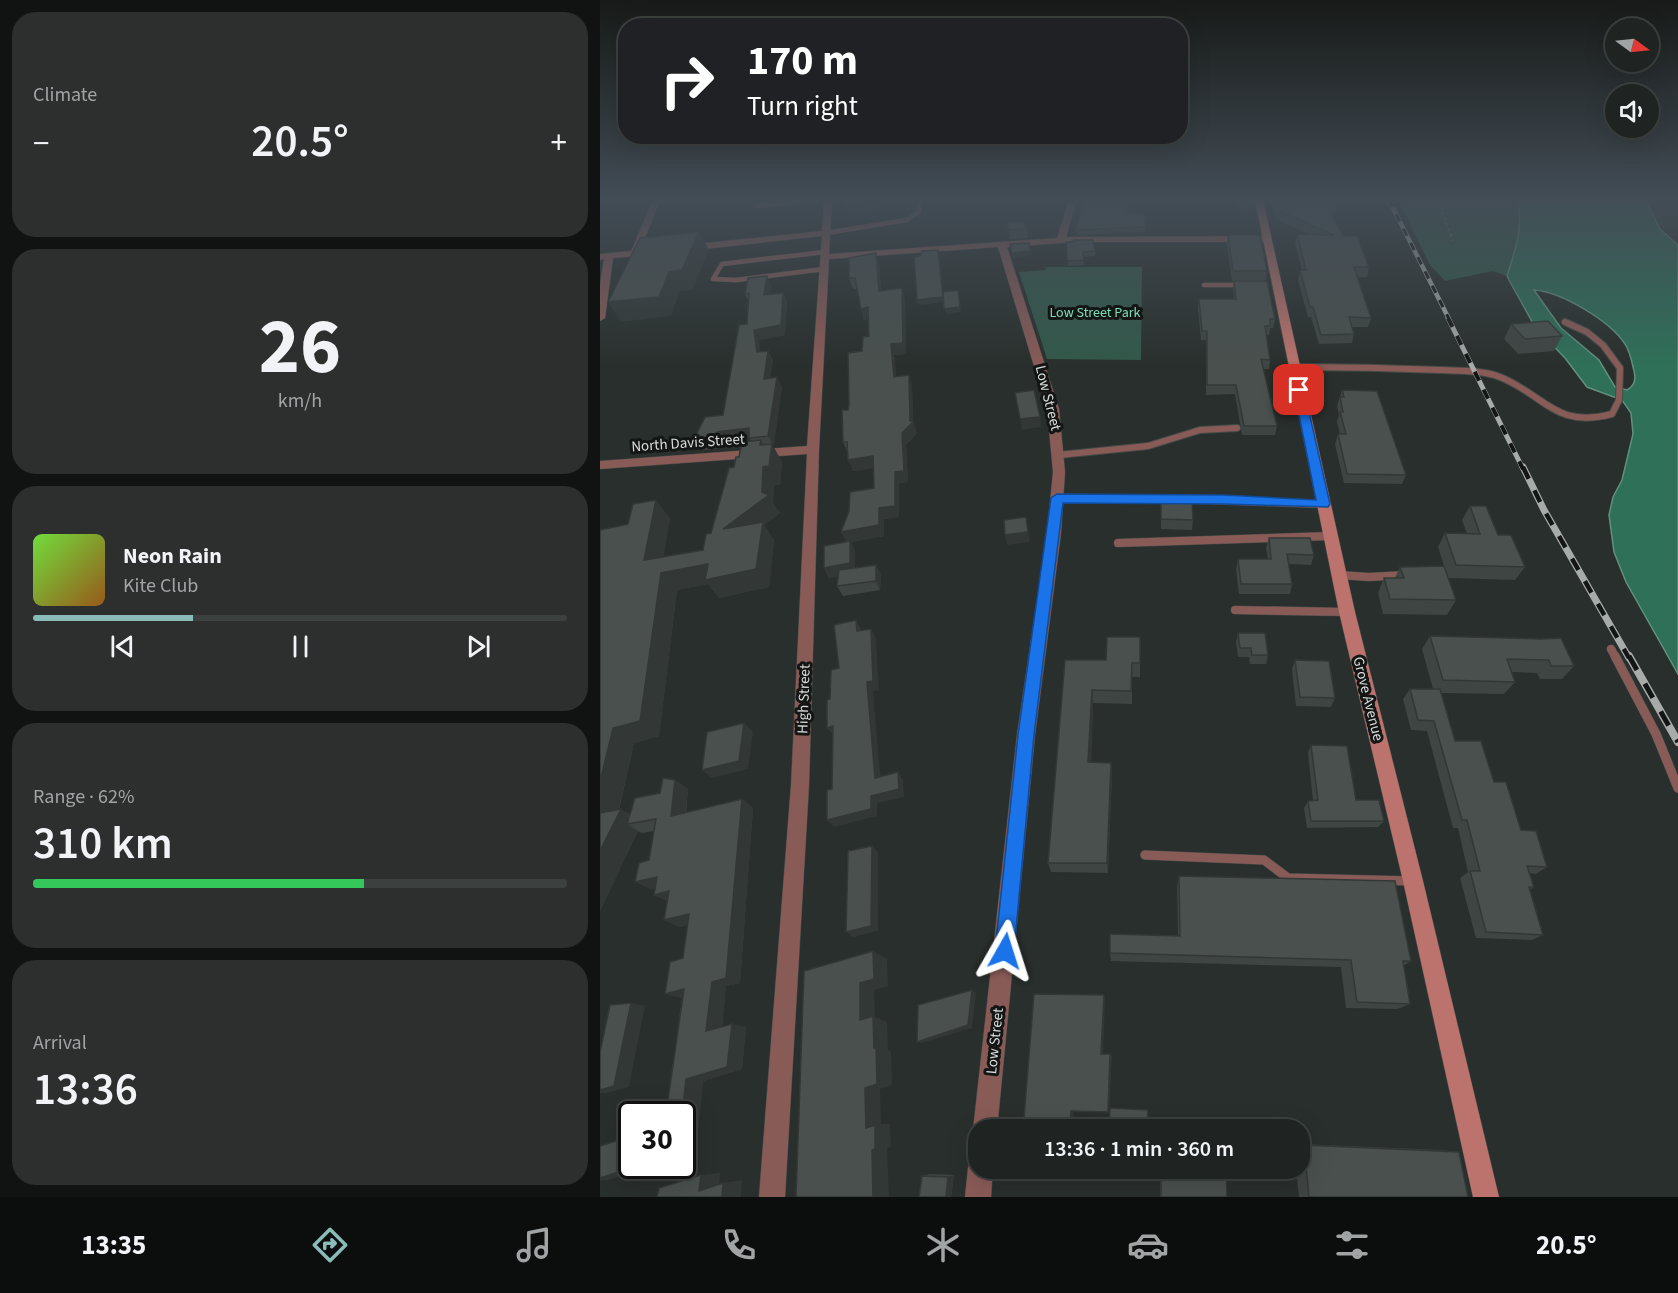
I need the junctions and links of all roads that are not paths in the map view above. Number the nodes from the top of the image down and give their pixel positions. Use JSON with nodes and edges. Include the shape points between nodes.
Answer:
{"nodes":[{"id":1,"x":605,"y":256,"type":"edge"},
{"id":2,"x":825,"y":256,"type":"edge"},
{"id":3,"x":874,"y":256,"type":"edge"},
{"id":4,"x":1005,"y":256,"type":"edge"},
{"id":5,"x":1268,"y":256,"type":"edge"},
{"id":6,"x":825,"y":260,"type":"junction"},
{"id":7,"x":1204,"y":285,"type":"dead end"},
{"id":8,"x":1246,"y":285,"type":"edge"},
{"id":9,"x":600,"y":318,"type":"edge"},
{"id":10,"x":1565,"y":322,"type":"dead end"},
{"id":11,"x":1294,"y":367,"type":"junction"},
{"id":12,"x":1237,"y":428,"type":"dead end"},
{"id":13,"x":813,"y":450,"type":"junction"},
{"id":14,"x":1059,"y":455,"type":"junction"},
{"id":15,"x":600,"y":465,"type":"edge"},
{"id":16,"x":1057,"y":498,"type":"junction"},
{"id":17,"x":1323,"y":504,"type":"junction"},
{"id":18,"x":1330,"y":536,"type":"junction"},
{"id":19,"x":1118,"y":543,"type":"dead end"},
{"id":20,"x":1413,"y":574,"type":"edge"},
{"id":21,"x":1339,"y":575,"type":"junction"},
{"id":22,"x":1235,"y":610,"type":"dead end"},
{"id":23,"x":1347,"y":612,"type":"junction"},
{"id":24,"x":1611,"y":650,"type":"dead end"},
{"id":25,"x":1678,"y":788,"type":"edge"},
{"id":26,"x":1145,"y":855,"type":"dead end"},
{"id":27,"x":1413,"y":881,"type":"junction"},
{"id":28,"x":986,"y":1119,"type":"edge"},
{"id":29,"x":980,"y":1179,"type":"edge"},
{"id":30,"x":772,"y":1197,"type":"edge"},
{"id":31,"x":978,"y":1197,"type":"edge"},
{"id":32,"x":1486,"y":1197,"type":"edge"}],
"edges":[{"from":1,"to":9,"type":"street"},
{"from":2,"to":6,"type":"street","name":"High Street"},
{"from":3,"to":6,"type":"street"},
{"from":4,"to":14,"type":"street","name":"Low Street","via":[[1053,409]]},
{"from":5,"to":11,"type":"main road","name":"Grove Avenue","via":[[1271,285]]},
{"from":6,"to":6,"type":"lane","via":[[722,264],[713,279],[736,280]]},
{"from":6,"to":13,"type":"street","name":"High Street"},
{"from":7,"to":8,"type":"lane"},
{"from":10,"to":11,"type":"lane","via":[[1587,332],[1612,354],[1620,368],[1619,400],[1612,414],[1593,419],[1557,412],[1487,373]]},
{"from":11,"to":17,"type":"main road","name":"Grove Avenue"},
{"from":12,"to":14,"type":"lane","via":[[1200,430],[1148,446]]},
{"from":13,"to":15,"type":"street","name":"North Davis Street"},
{"from":13,"to":30,"type":"street","name":"High Street","via":[[800,785]]},
{"from":14,"to":16,"type":"street","name":"Low Street"},
{"from":16,"to":17,"type":"lane"},
{"from":16,"to":28,"type":"street","name":"Low Street","via":[[1026,735]]},
{"from":17,"to":18,"type":"main road","name":"Grove Avenue"},
{"from":18,"to":19,"type":"lane"},
{"from":18,"to":21,"type":"main road","name":"Grove Avenue"},
{"from":20,"to":21,"type":"lane"},
{"from":21,"to":23,"type":"main road","name":"Grove Avenue"},
{"from":22,"to":23,"type":"lane"},
{"from":23,"to":27,"type":"main road","name":"Grove Avenue"},
{"from":24,"to":25,"type":"lane","via":[[1656,734]]},
{"from":26,"to":27,"type":"lane","via":[[1264,860],[1288,878]]},
{"from":27,"to":32,"type":"main road","name":"Grove Avenue"},
{"from":29,"to":31,"type":"street"}]}
